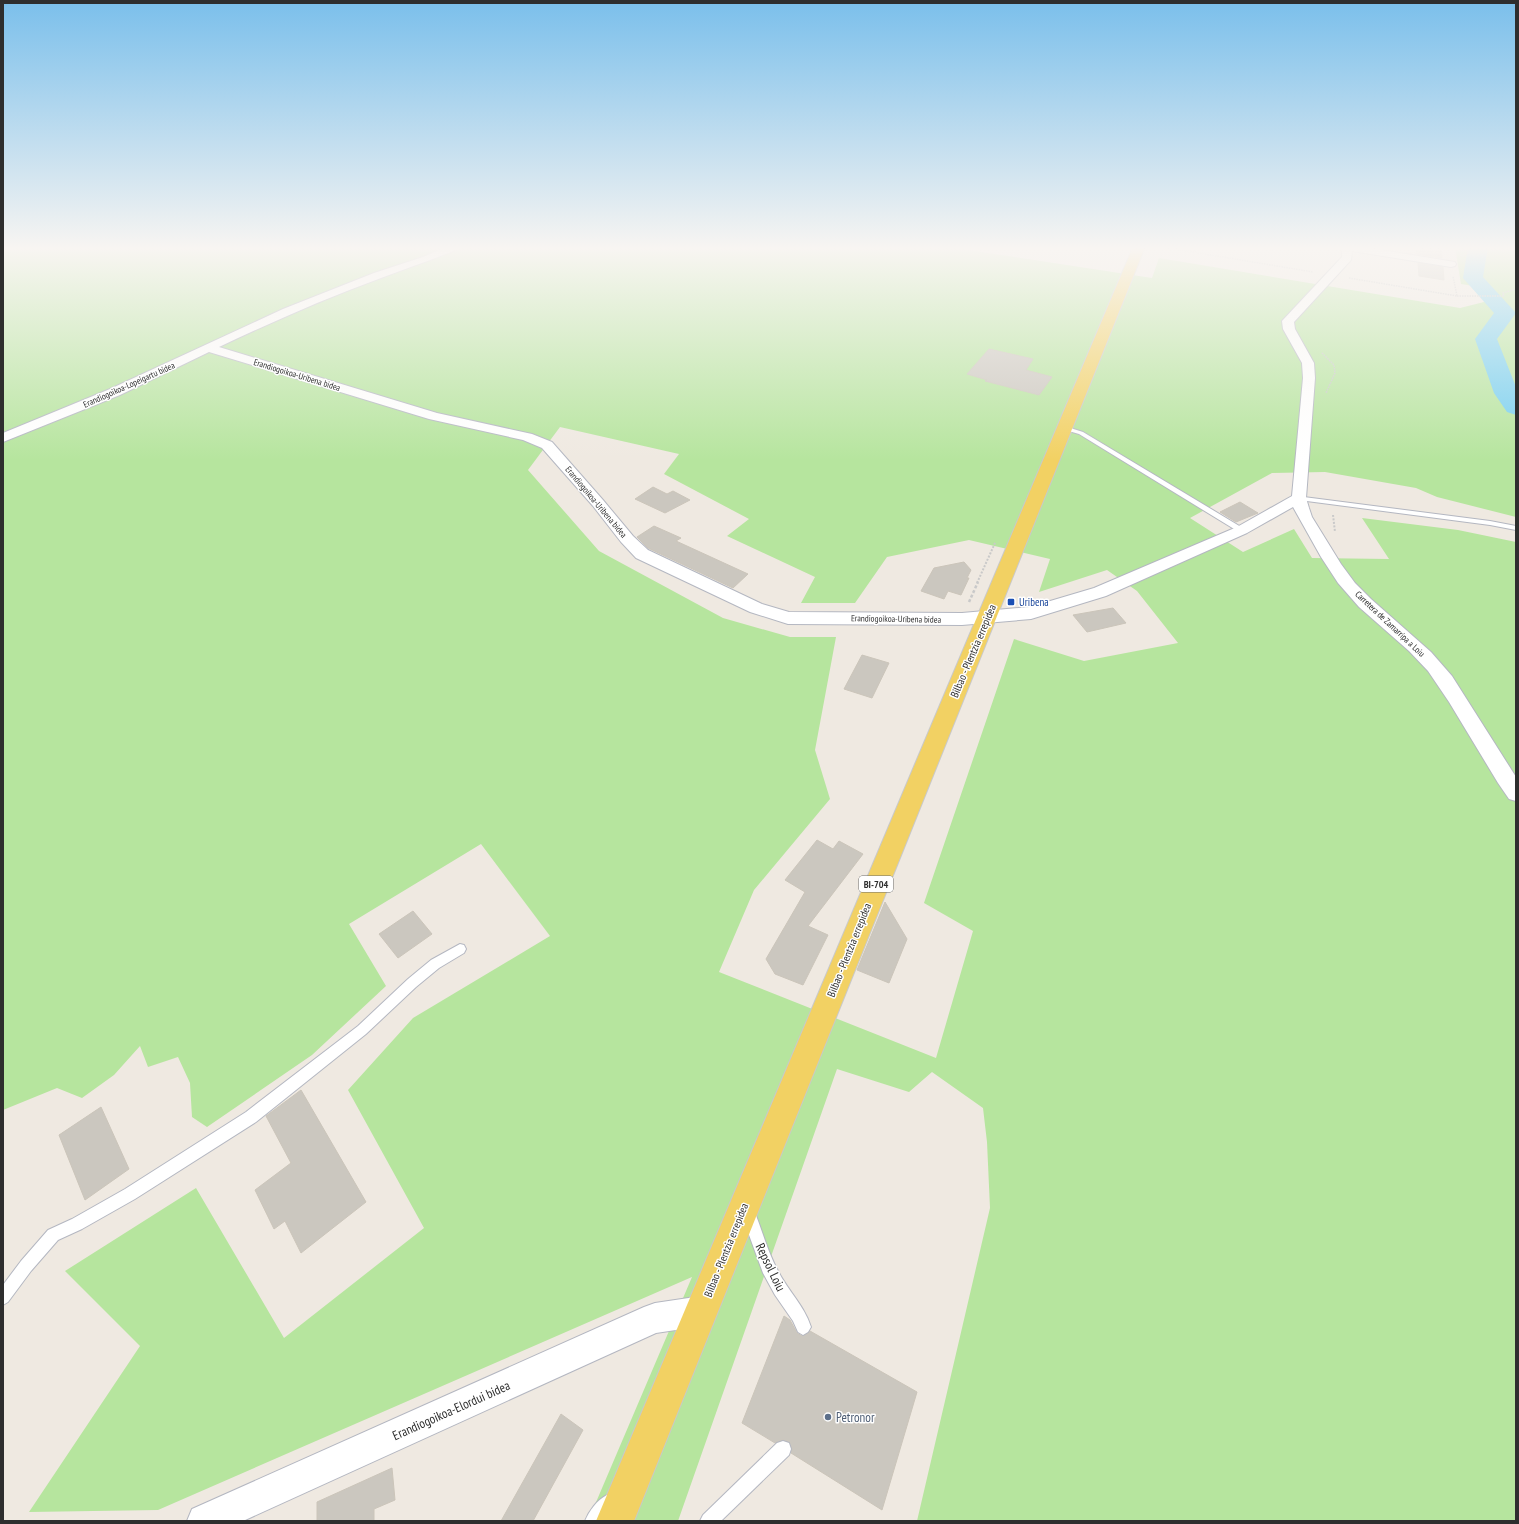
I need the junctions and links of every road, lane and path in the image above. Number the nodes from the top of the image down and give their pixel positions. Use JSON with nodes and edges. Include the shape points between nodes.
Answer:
{"nodes":[{"id":1,"x":272,"y":318,"type":"edge"},
{"id":2,"x":1110,"y":318,"type":"edge"},
{"id":3,"x":1290,"y":318,"type":"edge"},
{"id":4,"x":208,"y":348,"type":"junction"},
{"id":5,"x":1321,"y":352,"type":"dead end"},
{"id":6,"x":1324,"y":397,"type":"dead end"},
{"id":7,"x":1064,"y":428,"type":"junction"},
{"id":8,"x":3,"y":438,"type":"edge"},
{"id":9,"x":1299,"y":498,"type":"junction"},
{"id":10,"x":1335,"y":503,"type":"junction"},
{"id":11,"x":1516,"y":528,"type":"edge"},
{"id":12,"x":1242,"y":530,"type":"junction"},
{"id":13,"x":1336,"y":536,"type":"dead end"},
{"id":14,"x":988,"y":617,"type":"junction"},
{"id":15,"x":1516,"y":793,"type":"edge"},
{"id":16,"x":460,"y":949,"type":"dead end"},
{"id":17,"x":745,"y":1204,"type":"junction"},
{"id":18,"x":3,"y":1297,"type":"edge"},
{"id":19,"x":702,"y":1310,"type":"junction"},
{"id":20,"x":803,"y":1327,"type":"dead end"},
{"id":21,"x":783,"y":1449,"type":"dead end"},
{"id":22,"x":638,"y":1465,"type":"junction"},
{"id":23,"x":204,"y":1521,"type":"edge"},
{"id":24,"x":594,"y":1521,"type":"edge"},
{"id":25,"x":615,"y":1521,"type":"edge"},
{"id":26,"x":709,"y":1521,"type":"edge"}],
"edges":[{"from":1,"to":4,"type":"street","name":"Erandiogoikoa-Lopeigartu bidea"},
{"from":2,"to":7,"type":"main road","name":"Bilbao - Plentzia errepidea","number":"BI-704"},
{"from":3,"to":9,"type":"street","name":"Carretera de Zamarripa a Loiu","via":[[1289,329],[1308,362]]},
{"from":4,"to":8,"type":"street","name":"Erandiogoikoa-Lopeigartu bidea","via":[[115,392]]},
{"from":4,"to":14,"type":"street","name":"Erandiogoikoa-Uribena bidea","via":[[434,416],[527,437],[547,445],[642,554],[756,608],[788,618]]},
{"from":5,"to":6,"type":"path","via":[[1334,365],[1335,373]]},
{"from":7,"to":12,"type":"lane","via":[[1081,433]]},
{"from":7,"to":14,"type":"main road","name":"Bilbao - Plentzia errepidea","number":"BI-704"},
{"from":9,"to":10,"type":"lane"},
{"from":9,"to":12,"type":"street","name":"Erandiogoikoa-Uribena bidea"},
{"from":9,"to":15,"type":"street","name":"Carretera de Zamarripa a Loiu","via":[[1300,510],[1333,566],[1356,594],[1433,666],[1460,702]]},
{"from":10,"to":11,"type":"lane"},
{"from":10,"to":13,"type":"path","via":[[1333,513]]},
{"from":12,"to":14,"type":"street","name":"Erandiogoikoa-Uribena bidea","via":[[1100,592],[1031,613]]},
{"from":14,"to":17,"type":"main road","name":"Bilbao - Plentzia errepidea","number":"BI-704"},
{"from":16,"to":18,"type":"lane","via":[[435,964],[362,1030],[251,1117],[130,1194],[53,1235]]},
{"from":17,"to":19,"type":"main road","name":"Bilbao - Plentzia errepidea","number":"BI-704"},
{"from":17,"to":20,"type":"lane","name":"Repsol Loiu","via":[[762,1253]]},
{"from":19,"to":22,"type":"main road","name":"Bilbao - Plentzia errepidea","number":"BI-704"},
{"from":19,"to":23,"type":"street","name":"Erandiogoikoa-Elordui bidea","via":[[655,1318]]},
{"from":21,"to":26,"type":"lane"},
{"from":22,"to":24,"type":"lane"},
{"from":22,"to":25,"type":"main road","name":"Bilbao - Plentzia errepidea","number":"BI-704"}]}
